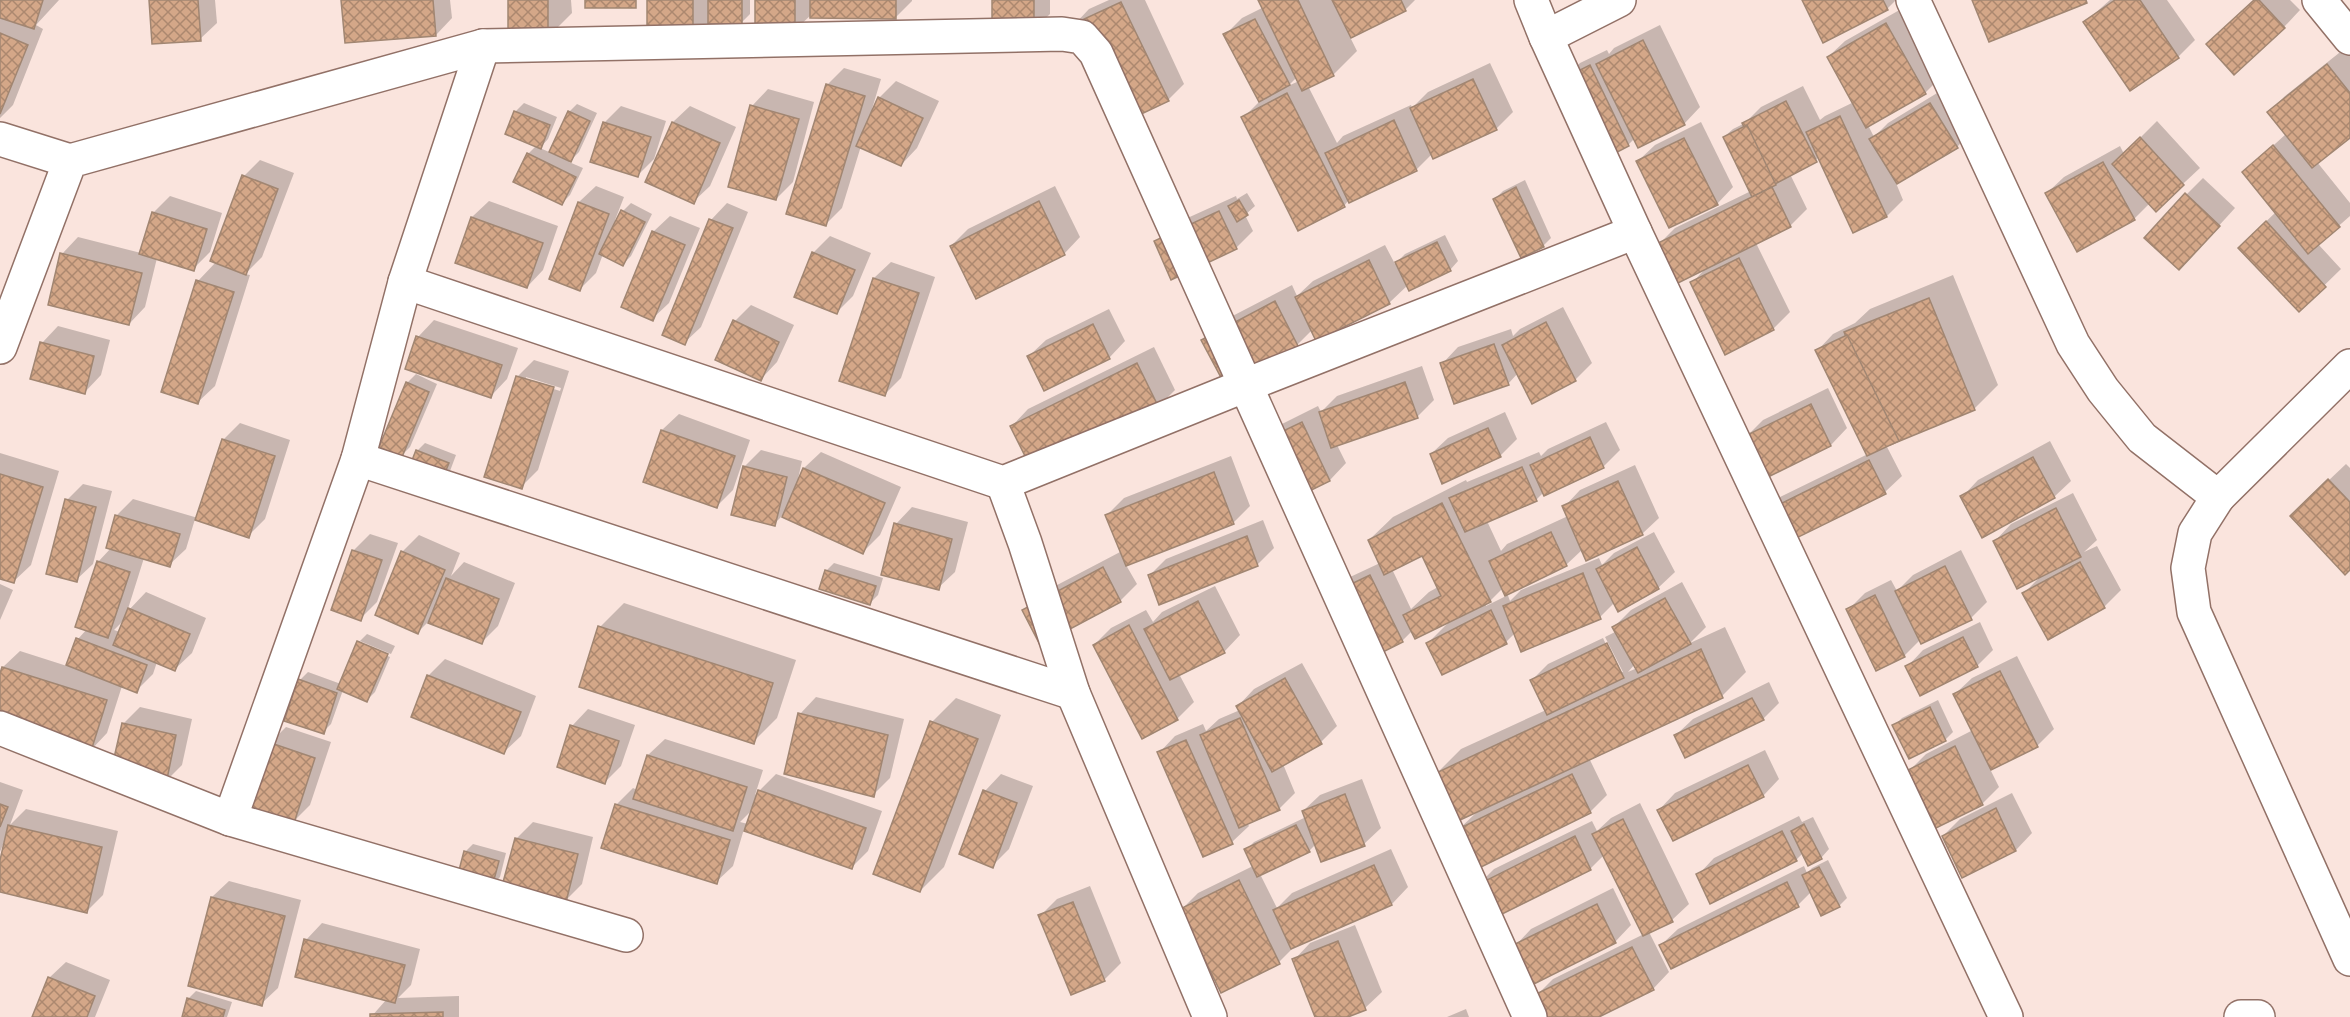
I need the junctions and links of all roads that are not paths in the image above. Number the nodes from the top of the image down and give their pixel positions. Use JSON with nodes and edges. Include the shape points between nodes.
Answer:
{"nodes":[{"id":1,"x":1531,"y":0,"type":"edge"},
{"id":2,"x":1619,"y":0,"type":"edge"},
{"id":3,"x":1913,"y":0,"type":"edge"},
{"id":4,"x":2319,"y":0,"type":"edge"},
{"id":5,"x":1546,"y":37,"type":"junction"},
{"id":6,"x":2350,"y":38,"type":"edge"},
{"id":7,"x":483,"y":46,"type":"junction"},
{"id":8,"x":0,"y":139,"type":"edge"},
{"id":9,"x":70,"y":161,"type":"junction"},
{"id":10,"x":1635,"y":232,"type":"junction"},
{"id":11,"x":405,"y":282,"type":"junction"},
{"id":12,"x":0,"y":347,"type":"edge"},
{"id":13,"x":2350,"y":366,"type":"edge"},
{"id":14,"x":1246,"y":385,"type":"junction"},
{"id":15,"x":358,"y":459,"type":"junction"},
{"id":16,"x":1003,"y":483,"type":"junction"},
{"id":17,"x":2218,"y":497,"type":"junction"},
{"id":18,"x":1073,"y":693,"type":"junction"},
{"id":19,"x":0,"y":728,"type":"edge"},
{"id":20,"x":230,"y":819,"type":"junction"},
{"id":21,"x":626,"y":935,"type":"dead end"},
{"id":22,"x":2350,"y":959,"type":"edge"},
{"id":23,"x":1210,"y":1017,"type":"edge"},
{"id":24,"x":1530,"y":1017,"type":"edge"},
{"id":25,"x":2006,"y":1017,"type":"edge"},
{"id":26,"x":2241,"y":1017,"type":"edge"},
{"id":27,"x":2258,"y":1017,"type":"edge"}],
"edges":[{"from":1,"to":5,"type":"street"},
{"from":2,"to":5,"type":"street"},
{"from":3,"to":17,"type":"street","via":[[2073,344],[2103,390],[2142,438]]},
{"from":4,"to":6,"type":"street"},
{"from":5,"to":10,"type":"street"},
{"from":7,"to":9,"type":"street"},
{"from":7,"to":11,"type":"street"},
{"from":7,"to":14,"type":"street","via":[[1050,34],[1082,37],[1096,53]]},
{"from":8,"to":9,"type":"street"},
{"from":9,"to":12,"type":"street"},
{"from":10,"to":14,"type":"street"},
{"from":10,"to":25,"type":"street"},
{"from":11,"to":15,"type":"street"},
{"from":11,"to":16,"type":"street"},
{"from":13,"to":17,"type":"street"},
{"from":14,"to":16,"type":"street"},
{"from":14,"to":24,"type":"street"},
{"from":15,"to":18,"type":"street"},
{"from":15,"to":20,"type":"street"},
{"from":16,"to":18,"type":"street"},
{"from":17,"to":22,"type":"street","via":[[2195,533],[2188,568],[2194,612]]},
{"from":18,"to":23,"type":"street"},
{"from":19,"to":20,"type":"street"},
{"from":20,"to":21,"type":"street"},
{"from":26,"to":27,"type":"street"}]}
